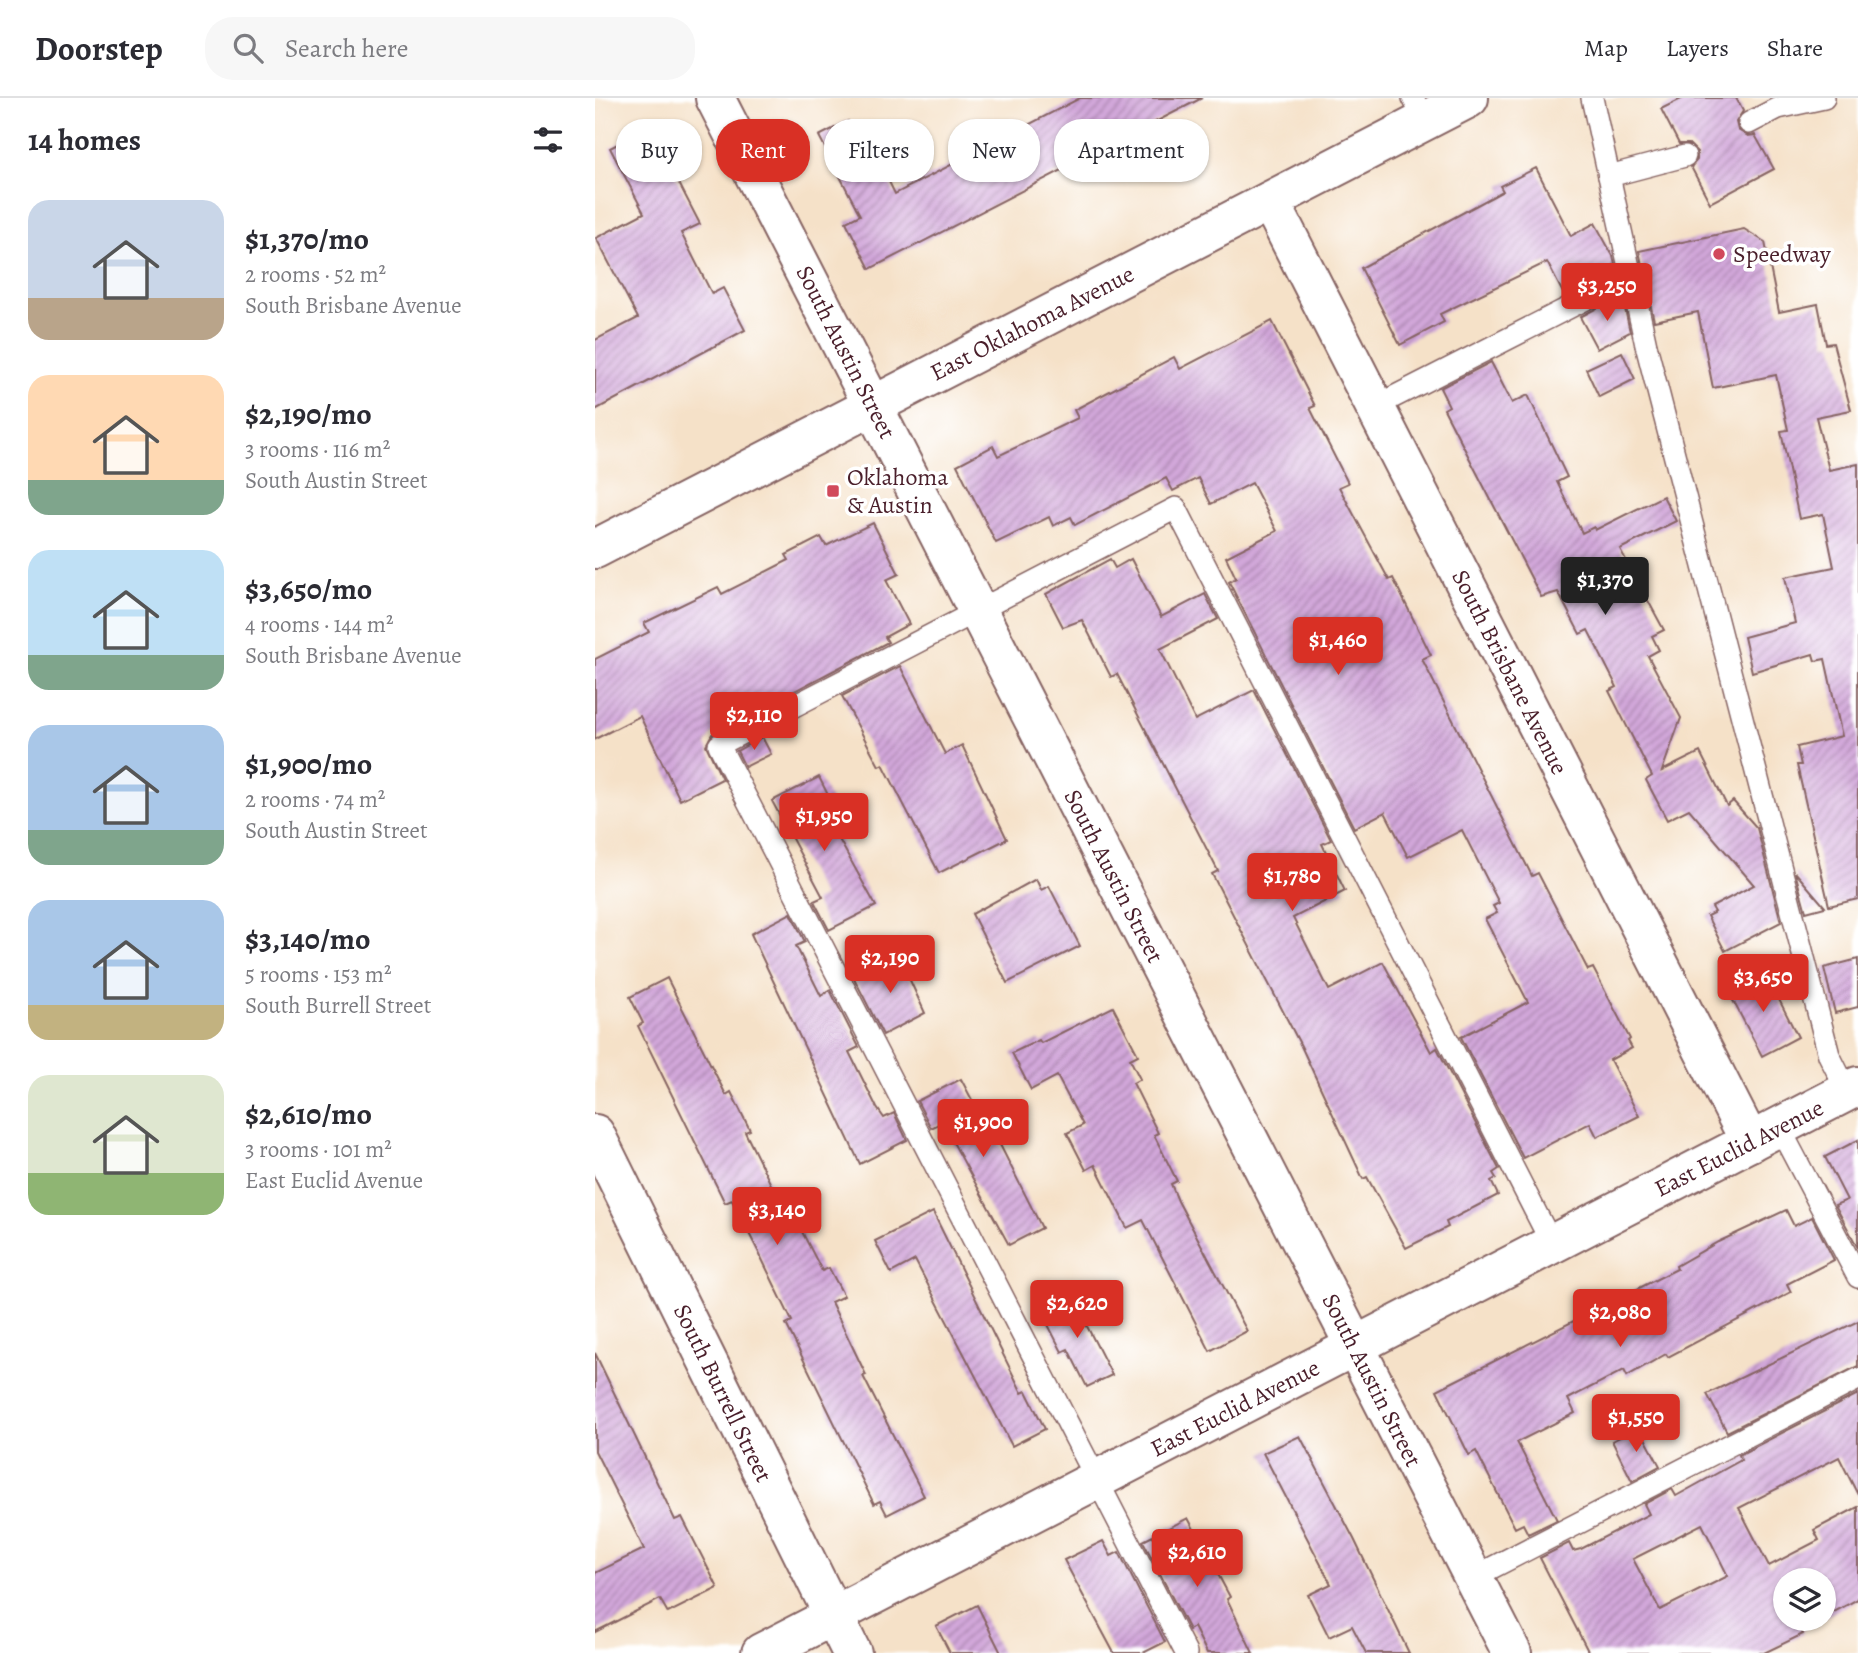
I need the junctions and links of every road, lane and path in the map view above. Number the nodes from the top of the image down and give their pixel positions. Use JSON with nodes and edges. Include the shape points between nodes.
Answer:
{"nodes":[{"id":1,"x":715,"y":98,"type":"edge"},
{"id":2,"x":1469,"y":98,"type":"edge"},
{"id":3,"x":1592,"y":98,"type":"edge"},
{"id":4,"x":1824,"y":98,"type":"edge"},
{"id":5,"x":1775,"y":103,"type":"edge"},
{"id":6,"x":1419,"y":109,"type":"edge"},
{"id":7,"x":1749,"y":123,"type":"dead end"},
{"id":8,"x":1685,"y":156,"type":"dead end"},
{"id":9,"x":1609,"y":176,"type":"junction"},
{"id":10,"x":1270,"y":201,"type":"junction"},
{"id":11,"x":1631,"y":276,"type":"junction"},
{"id":12,"x":873,"y":406,"type":"junction"},
{"id":13,"x":1374,"y":407,"type":"junction"},
{"id":14,"x":595,"y":549,"type":"edge"},
{"id":15,"x":978,"y":611,"type":"junction"},
{"id":16,"x":1852,"y":1088,"type":"edge"},
{"id":17,"x":595,"y":1134,"type":"edge"},
{"id":18,"x":1765,"y":1134,"type":"junction"},
{"id":19,"x":1552,"y":1244,"type":"junction"},
{"id":20,"x":1858,"y":1277,"type":"edge"},
{"id":21,"x":1355,"y":1346,"type":"junction"},
{"id":22,"x":1858,"y":1379,"type":"edge"},
{"id":23,"x":1098,"y":1479,"type":"junction"},
{"id":24,"x":1474,"y":1577,"type":"junction"},
{"id":25,"x":833,"y":1615,"type":"junction"},
{"id":26,"x":761,"y":1653,"type":"edge"},
{"id":27,"x":852,"y":1653,"type":"edge"},
{"id":28,"x":1187,"y":1653,"type":"edge"},
{"id":29,"x":1512,"y":1653,"type":"edge"}],
"edges":[{"from":1,"to":12,"type":"street","name":"South Austin Street"},
{"from":2,"to":6,"type":"street","name":"East Oklahoma Avenue"},
{"from":3,"to":9,"type":"lane"},
{"from":4,"to":5,"type":"lane"},
{"from":5,"to":7,"type":"lane"},
{"from":6,"to":10,"type":"street","name":"East Oklahoma Avenue"},
{"from":8,"to":9,"type":"lane"},
{"from":9,"to":11,"type":"lane"},
{"from":10,"to":12,"type":"street","name":"East Oklahoma Avenue"},
{"from":10,"to":13,"type":"street","name":"South Brisbane Avenue"},
{"from":11,"to":13,"type":"lane"},
{"from":11,"to":16,"type":"lane","via":[[1829,1055]]},
{"from":12,"to":14,"type":"street","name":"East Oklahoma Avenue"},
{"from":12,"to":15,"type":"street","name":"South Austin Street"},
{"from":13,"to":18,"type":"street","name":"South Brisbane Avenue"},
{"from":15,"to":19,"type":"lane","via":[[1176,508]]},
{"from":15,"to":21,"type":"street","name":"South Austin Street"},
{"from":15,"to":23,"type":"lane","via":[[719,745]]},
{"from":16,"to":18,"type":"street","name":"East Euclid Avenue"},
{"from":17,"to":25,"type":"street","name":"South Burrell Street"},
{"from":18,"to":19,"type":"street","name":"East Euclid Avenue"},
{"from":18,"to":20,"type":"lane"},
{"from":19,"to":21,"type":"street","name":"East Euclid Avenue"},
{"from":21,"to":23,"type":"street","name":"East Euclid Avenue"},
{"from":21,"to":24,"type":"street","name":"South Austin Street"},
{"from":22,"to":24,"type":"lane"},
{"from":23,"to":25,"type":"street","name":"East Euclid Avenue"},
{"from":23,"to":28,"type":"lane"},
{"from":24,"to":29,"type":"street","name":"South Austin Street"},
{"from":25,"to":26,"type":"street","name":"East Euclid Avenue"},
{"from":25,"to":27,"type":"street","name":"South Burrell Street"}]}
